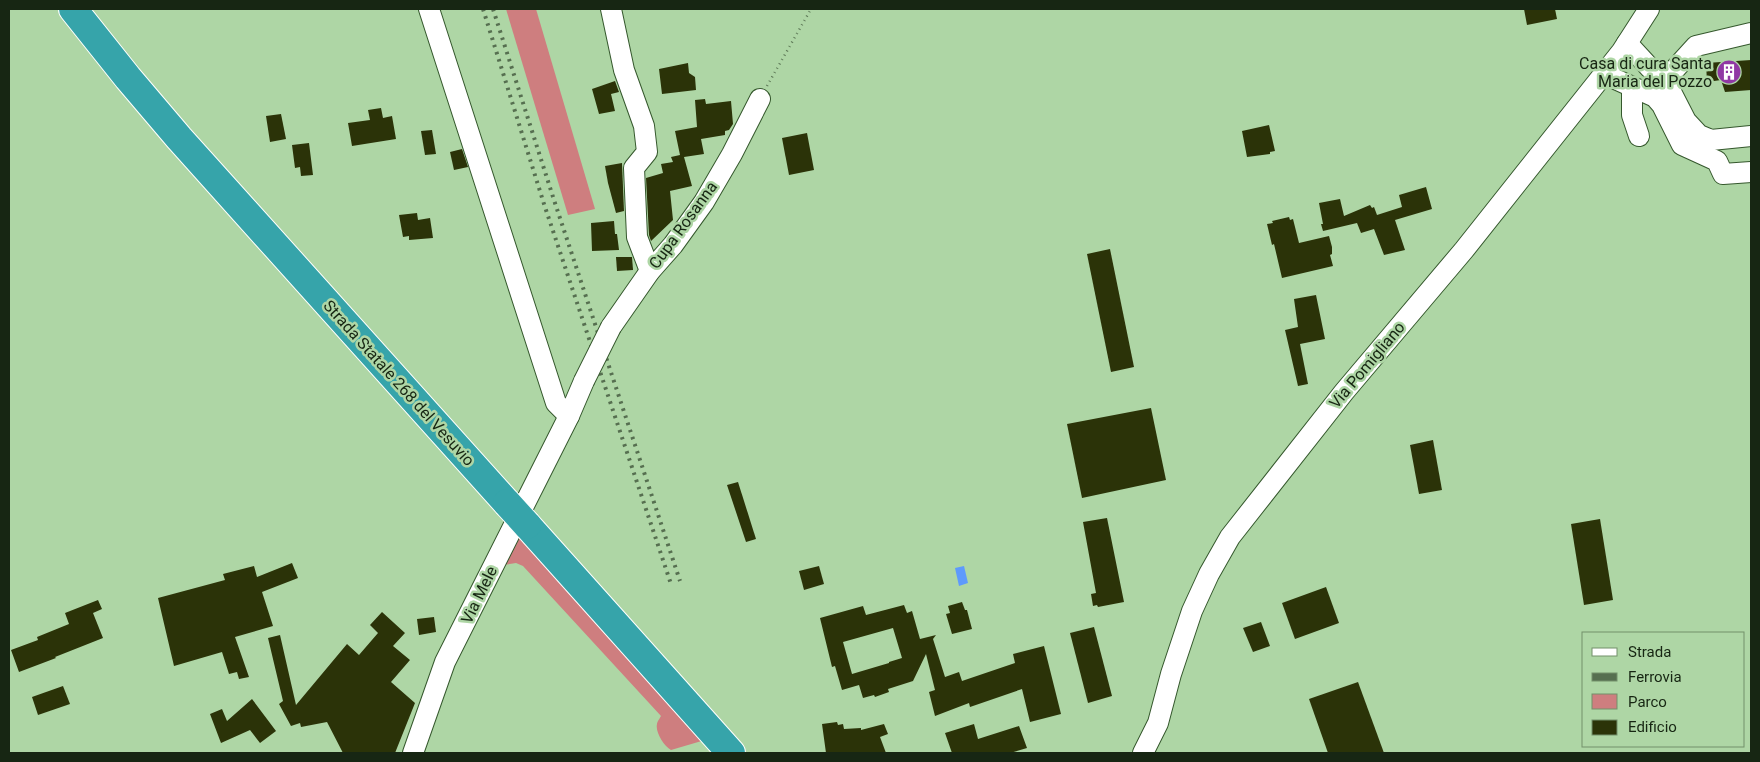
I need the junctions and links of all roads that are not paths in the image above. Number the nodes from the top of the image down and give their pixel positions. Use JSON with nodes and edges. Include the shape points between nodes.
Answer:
{"nodes":[{"id":1,"x":73,"y":9,"type":"edge"},
{"id":2,"x":430,"y":9,"type":"edge"},
{"id":3,"x":611,"y":9,"type":"edge"},
{"id":4,"x":1649,"y":9,"type":"edge"},
{"id":5,"x":1751,"y":33,"type":"edge"},
{"id":6,"x":1627,"y":43,"type":"junction"},
{"id":7,"x":1604,"y":74,"type":"junction"},
{"id":8,"x":1665,"y":80,"type":"junction"},
{"id":9,"x":1632,"y":88,"type":"junction"},
{"id":10,"x":760,"y":99,"type":"road end"},
{"id":11,"x":1639,"y":136,"type":"dead end"},
{"id":12,"x":1751,"y":136,"type":"edge"},
{"id":13,"x":1751,"y":172,"type":"edge"},
{"id":14,"x":650,"y":271,"type":"junction"},
{"id":15,"x":569,"y":416,"type":"junction"},
{"id":16,"x":556,"y":441,"type":"joint"},
{"id":17,"x":413,"y":753,"type":"edge"},
{"id":18,"x":731,"y":753,"type":"edge"},
{"id":19,"x":1143,"y":753,"type":"edge"}],
"edges":[{"from":1,"to":18,"type":"highway","name":"Strada Statale 268 del Vesuvio","bridge":true,"via":[[180,138]]},
{"from":2,"to":15,"type":"street","via":[[556,403]]},
{"from":3,"to":14,"type":"street","via":[[624,70],[644,126],[647,152],[634,168],[637,237]]},
{"from":4,"to":6,"type":"street","name":"Via Pomigliano"},
{"from":5,"to":8,"type":"street","via":[[1696,46]]},
{"from":6,"to":7,"type":"street","name":"Via Pomigliano"},
{"from":6,"to":8,"type":"street"},
{"from":7,"to":9,"type":"street"},
{"from":7,"to":19,"type":"street","name":"Via Pomigliano","via":[[1230,537],[1192,611],[1158,723]]},
{"from":8,"to":12,"type":"street","via":[[1686,121],[1699,135],[1711,140]]},
{"from":9,"to":11,"type":"street","via":[[1632,115]]},
{"from":9,"to":13,"type":"street","via":[[1656,97],[1682,145],[1717,161],[1723,174]]},
{"from":10,"to":14,"type":"street","name":"Cupa Rosanna","via":[[704,202],[673,246]]},
{"from":14,"to":15,"type":"street","name":"Cupa Rosanna","bridge":true,"via":[[612,327]]},
{"from":15,"to":16,"type":"street","name":"Cupa Rosanna"},
{"from":16,"to":17,"type":"street","name":"Via Mele","via":[[445,662]]}]}
